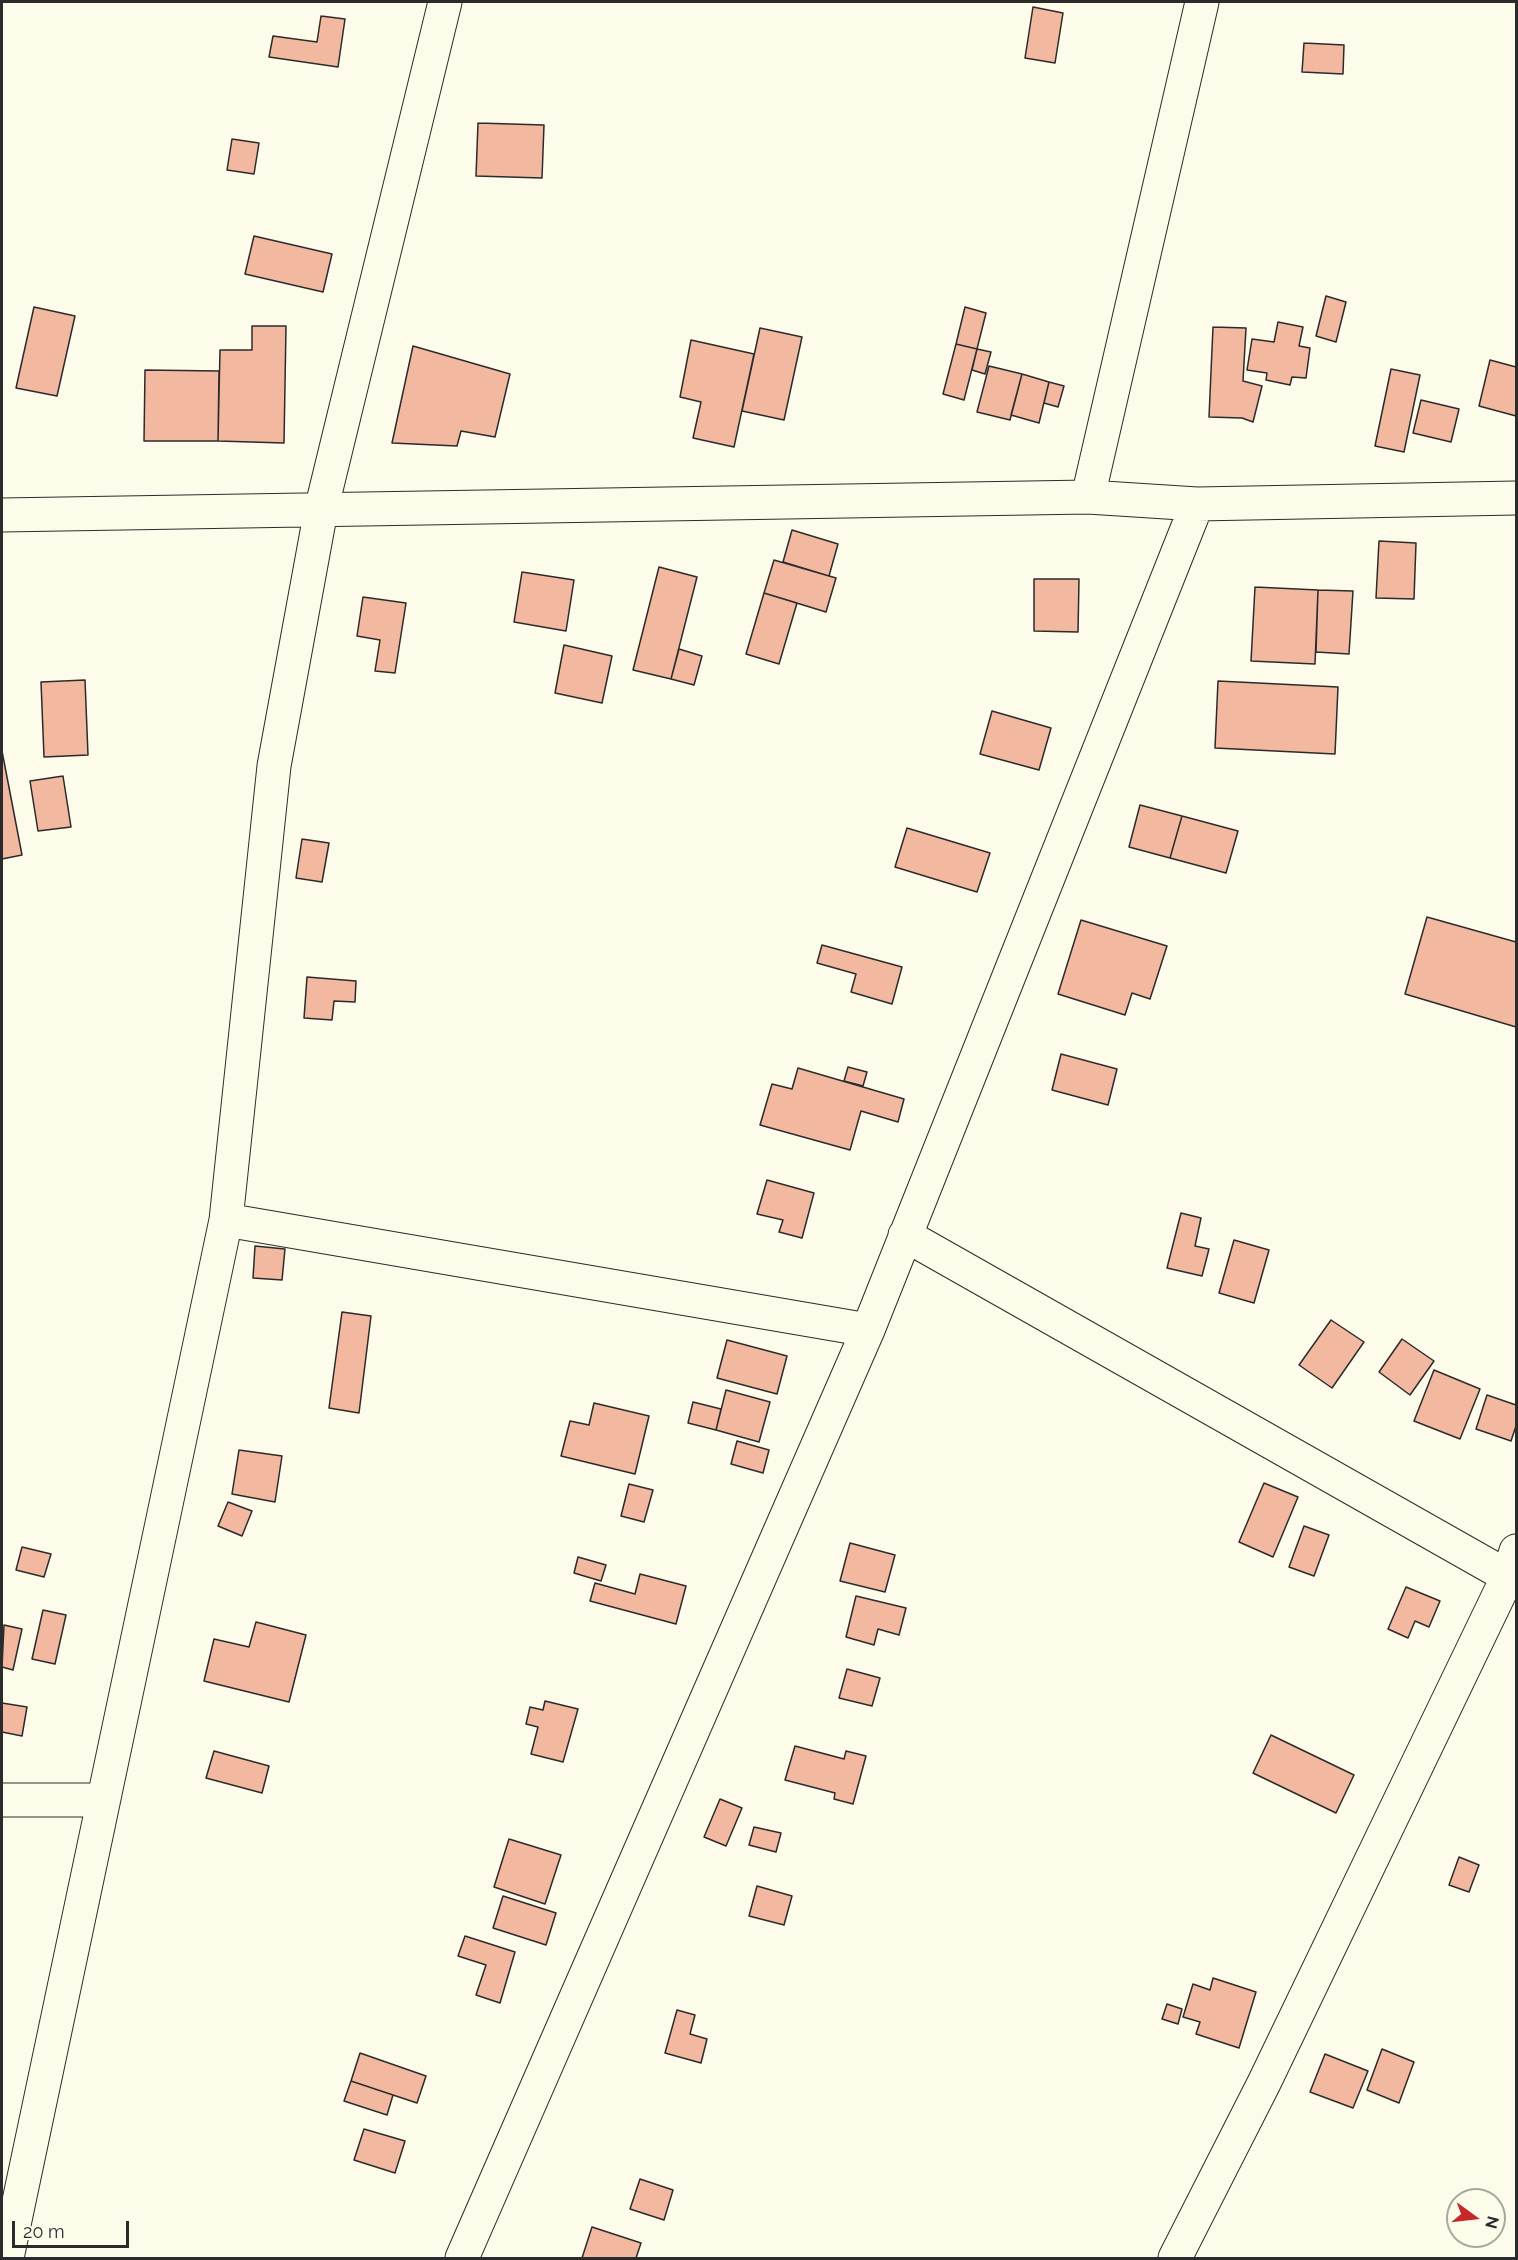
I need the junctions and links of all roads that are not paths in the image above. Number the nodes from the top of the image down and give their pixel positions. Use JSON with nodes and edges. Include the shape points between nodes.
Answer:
{"nodes":[{"id":1,"x":445,"y":2,"type":"edge"},
{"id":2,"x":1202,"y":2,"type":"edge"},
{"id":3,"x":1088,"y":497,"type":"junction"},
{"id":4,"x":1516,"y":498,"type":"edge"},
{"id":5,"x":1197,"y":504,"type":"junction"},
{"id":6,"x":321,"y":510,"type":"junction"},
{"id":7,"x":2,"y":515,"type":"edge"},
{"id":8,"x":226,"y":1220,"type":"junction"},
{"id":9,"x":906,"y":1235,"type":"junction"},
{"id":10,"x":868,"y":1330,"type":"junction"},
{"id":11,"x":1514,"y":1570,"type":"edge"},
{"id":12,"x":2,"y":1800,"type":"edge"},
{"id":13,"x":102,"y":1800,"type":"junction"},
{"id":14,"x":7,"y":2259,"type":"edge"},
{"id":15,"x":462,"y":2259,"type":"edge"},
{"id":16,"x":1175,"y":2259,"type":"edge"}],
"edges":[{"from":1,"to":6,"type":"street"},
{"from":2,"to":3,"type":"street"},
{"from":3,"to":5,"type":"street"},
{"from":3,"to":6,"type":"street"},
{"from":4,"to":5,"type":"street"},
{"from":5,"to":9,"type":"street"},
{"from":6,"to":7,"type":"street"},
{"from":6,"to":8,"type":"street","via":[[274,766]]},
{"from":8,"to":10,"type":"street"},
{"from":8,"to":13,"type":"street"},
{"from":9,"to":10,"type":"street"},
{"from":9,"to":11,"type":"street"},
{"from":10,"to":15,"type":"street"},
{"from":11,"to":16,"type":"street"},
{"from":12,"to":13,"type":"street"},
{"from":13,"to":14,"type":"street"}]}
